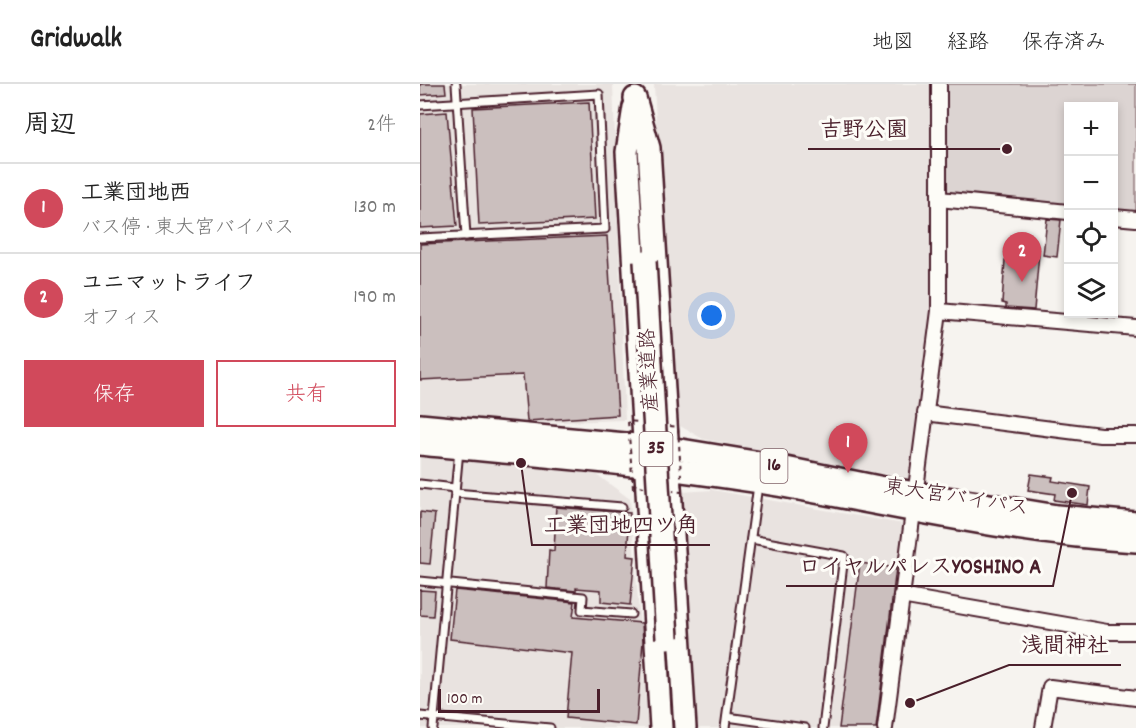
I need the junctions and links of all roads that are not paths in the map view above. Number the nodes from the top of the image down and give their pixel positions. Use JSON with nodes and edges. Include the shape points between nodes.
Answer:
{"nodes":[{"id":1,"x":456,"y":84,"type":"edge"},
{"id":2,"x":939,"y":84,"type":"edge"},
{"id":3,"x":635,"y":91,"type":"edge"},
{"id":4,"x":457,"y":103,"type":"junction"},
{"id":5,"x":420,"y":105,"type":"edge"},
{"id":6,"x":939,"y":199,"type":"junction"},
{"id":7,"x":1064,"y":212,"type":"edge"},
{"id":8,"x":1118,"y":217,"type":"edge"},
{"id":9,"x":1136,"y":219,"type":"edge"},
{"id":10,"x":465,"y":236,"type":"junction"},
{"id":11,"x":420,"y":238,"type":"edge"},
{"id":12,"x":939,"y":311,"type":"junction"},
{"id":13,"x":1136,"y":328,"type":"edge"},
{"id":14,"x":924,"y":413,"type":"junction"},
{"id":15,"x":420,"y":425,"type":"edge"},
{"id":16,"x":1136,"y":435,"type":"edge"},
{"id":17,"x":420,"y":444,"type":"edge"},
{"id":18,"x":643,"y":445,"type":"junction"},
{"id":19,"x":459,"y":448,"type":"junction"},
{"id":20,"x":669,"y":448,"type":"junction"},
{"id":21,"x":645,"y":467,"type":"junction"},
{"id":22,"x":670,"y":470,"type":"junction"},
{"id":23,"x":759,"y":482,"type":"junction"},
{"id":24,"x":420,"y":484,"type":"edge"},
{"id":25,"x":455,"y":490,"type":"junction"},
{"id":26,"x":914,"y":501,"type":"junction"},
{"id":27,"x":622,"y":507,"type":"dead end"},
{"id":28,"x":1136,"y":523,"type":"edge"},
{"id":29,"x":751,"y":539,"type":"junction"},
{"id":30,"x":1136,"y":541,"type":"edge"},
{"id":31,"x":420,"y":581,"type":"edge"},
{"id":32,"x":446,"y":584,"type":"junction"},
{"id":33,"x":901,"y":596,"type":"junction"},
{"id":34,"x":631,"y":614,"type":"dead end"},
{"id":35,"x":1136,"y":632,"type":"edge"},
{"id":36,"x":1136,"y":698,"type":"edge"},
{"id":37,"x":420,"y":716,"type":"edge"},
{"id":38,"x":434,"y":717,"type":"junction"},
{"id":39,"x":727,"y":717,"type":"junction"},
{"id":40,"x":433,"y":728,"type":"edge"},
{"id":41,"x":550,"y":728,"type":"edge"},
{"id":42,"x":661,"y":728,"type":"edge"},
{"id":43,"x":673,"y":728,"type":"edge"},
{"id":44,"x":685,"y":728,"type":"edge"},
{"id":45,"x":725,"y":728,"type":"edge"},
{"id":46,"x":805,"y":728,"type":"edge"},
{"id":47,"x":823,"y":728,"type":"edge"},
{"id":48,"x":885,"y":728,"type":"edge"},
{"id":49,"x":1043,"y":728,"type":"edge"}],
"edges":[{"from":1,"to":4,"type":"lane"},
{"from":2,"to":6,"type":"street"},
{"from":3,"to":18,"type":"main road","number":"35","via":[[627,152]]},
{"from":3,"to":20,"type":"main road","number":"35","via":[[649,148]]},
{"from":3,"to":43,"type":"main road","name":"産業道路","number":"35","bridge":true},
{"from":4,"to":5,"type":"lane"},
{"from":4,"to":10,"type":"lane"},
{"from":4,"to":10,"type":"lane","via":[[599,94],[605,229]]},
{"from":6,"to":7,"type":"street"},
{"from":6,"to":12,"type":"street"},
{"from":8,"to":9,"type":"street"},
{"from":10,"to":11,"type":"lane"},
{"from":12,"to":13,"type":"street"},
{"from":12,"to":14,"type":"street"},
{"from":14,"to":16,"type":"street","via":[[1100,435]]},
{"from":14,"to":26,"type":"street"},
{"from":15,"to":18,"type":"main road","name":"東大宮バイパス","number":"16"},
{"from":17,"to":19,"type":"main road","name":"東大宮バイパス","number":"16"},
{"from":18,"to":20,"type":"main road","name":"東大宮バイパス","number":"16"},
{"from":18,"to":21,"type":"main road","number":"35"},
{"from":19,"to":21,"type":"main road","name":"東大宮バイパス","number":"16"},
{"from":19,"to":25,"type":"lane"},
{"from":20,"to":22,"type":"main road","number":"35"},
{"from":20,"to":26,"type":"main road","name":"東大宮バイパス","number":"16"},
{"from":21,"to":22,"type":"main road","name":"東大宮バイパス","number":"16"},
{"from":21,"to":42,"type":"main road","number":"35"},
{"from":22,"to":23,"type":"main road","name":"東大宮バイパス","number":"16"},
{"from":22,"to":44,"type":"main road","number":"35"},
{"from":23,"to":26,"type":"main road","name":"東大宮バイパス","number":"16"},
{"from":23,"to":29,"type":"lane"},
{"from":24,"to":25,"type":"lane"},
{"from":25,"to":27,"type":"lane"},
{"from":25,"to":32,"type":"lane"},
{"from":26,"to":28,"type":"main road","name":"東大宮バイパス","number":"16"},
{"from":26,"to":30,"type":"main road","name":"東大宮バイパス","number":"16","via":[[1054,534]]},
{"from":26,"to":33,"type":"street"},
{"from":29,"to":39,"type":"lane"},
{"from":29,"to":47,"type":"lane","via":[[844,556]]},
{"from":31,"to":32,"type":"lane"},
{"from":32,"to":34,"type":"lane","via":[[583,597],[582,610]]},
{"from":32,"to":38,"type":"lane"},
{"from":33,"to":35,"type":"street","via":[[1107,632]]},
{"from":33,"to":48,"type":"street"},
{"from":36,"to":49,"type":"street","via":[[1050,687]]},
{"from":37,"to":38,"type":"lane"},
{"from":38,"to":40,"type":"lane"},
{"from":38,"to":41,"type":"lane"},
{"from":39,"to":45,"type":"lane"},
{"from":39,"to":46,"type":"lane"}]}
